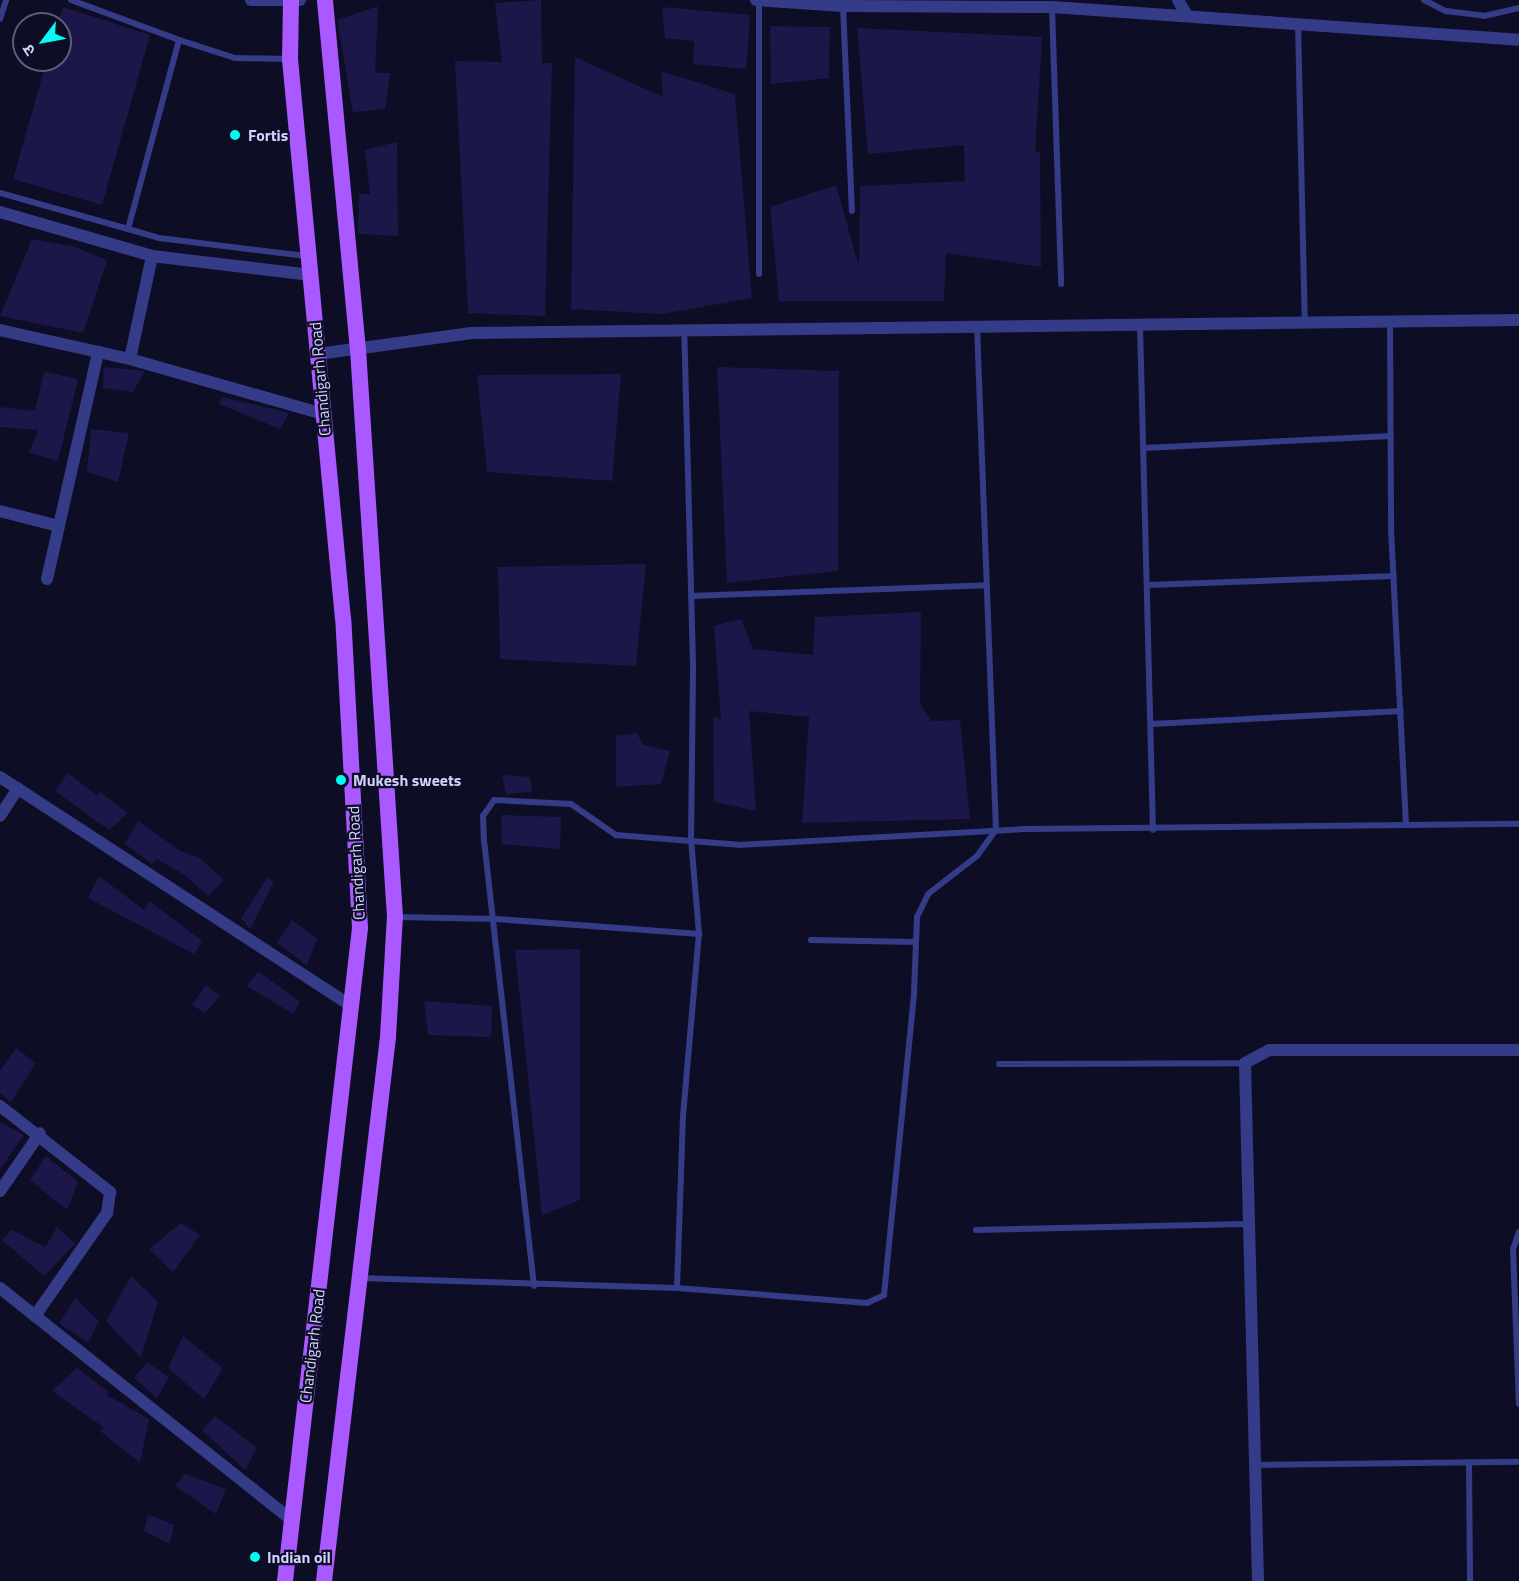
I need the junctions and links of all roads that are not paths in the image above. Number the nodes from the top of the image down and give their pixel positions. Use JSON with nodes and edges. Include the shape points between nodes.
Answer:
{"nodes":[{"id":1,"x":6,"y":0,"type":"edge"},
{"id":2,"x":71,"y":0,"type":"edge"},
{"id":3,"x":251,"y":0,"type":"edge"},
{"id":4,"x":294,"y":0,"type":"edge"},
{"id":5,"x":325,"y":0,"type":"edge"},
{"id":6,"x":757,"y":0,"type":"edge"},
{"id":7,"x":1178,"y":0,"type":"edge"},
{"id":8,"x":1424,"y":0,"type":"edge"},
{"id":9,"x":1002,"y":3,"type":"edge"},
{"id":10,"x":843,"y":6,"type":"junction"},
{"id":11,"x":1052,"y":7,"type":"junction"},
{"id":12,"x":1519,"y":8,"type":"edge"},
{"id":13,"x":1186,"y":14,"type":"junction"},
{"id":14,"x":0,"y":19,"type":"edge"},
{"id":15,"x":1298,"y":22,"type":"junction"},
{"id":16,"x":179,"y":40,"type":"junction"},
{"id":17,"x":1519,"y":40,"type":"edge"},
{"id":18,"x":290,"y":59,"type":"junction"},
{"id":19,"x":0,"y":193,"type":"edge"},
{"id":20,"x":852,"y":211,"type":"dead end"},
{"id":21,"x":0,"y":212,"type":"edge"},
{"id":22,"x":128,"y":229,"type":"junction"},
{"id":23,"x":152,"y":256,"type":"junction"},
{"id":24,"x":310,"y":257,"type":"junction"},
{"id":25,"x":759,"y":274,"type":"dead end"},
{"id":26,"x":311,"y":275,"type":"junction"},
{"id":27,"x":1061,"y":284,"type":"dead end"},
{"id":28,"x":1519,"y":320,"type":"edge"},
{"id":29,"x":1390,"y":321,"type":"junction"},
{"id":30,"x":1305,"y":322,"type":"junction"},
{"id":31,"x":1140,"y":325,"type":"junction"},
{"id":32,"x":977,"y":327,"type":"junction"},
{"id":33,"x":0,"y":330,"type":"edge"},
{"id":34,"x":684,"y":330,"type":"junction"},
{"id":35,"x":358,"y":350,"type":"junction"},
{"id":36,"x":98,"y":352,"type":"junction"},
{"id":37,"x":318,"y":354,"type":"junction"},
{"id":38,"x":130,"y":359,"type":"junction"},
{"id":39,"x":323,"y":414,"type":"junction"},
{"id":40,"x":1391,"y":436,"type":"junction"},
{"id":41,"x":1144,"y":448,"type":"junction"},
{"id":42,"x":0,"y":511,"type":"edge"},
{"id":43,"x":59,"y":526,"type":"junction"},
{"id":44,"x":1394,"y":576,"type":"junction"},
{"id":45,"x":47,"y":579,"type":"dead end"},
{"id":46,"x":987,"y":585,"type":"junction"},
{"id":47,"x":1148,"y":585,"type":"junction"},
{"id":48,"x":692,"y":596,"type":"junction"},
{"id":49,"x":1401,"y":711,"type":"junction"},
{"id":50,"x":1151,"y":724,"type":"junction"},
{"id":51,"x":0,"y":777,"type":"edge"},
{"id":52,"x":18,"y":788,"type":"junction"},
{"id":53,"x":0,"y":816,"type":"edge"},
{"id":54,"x":1519,"y":824,"type":"edge"},
{"id":55,"x":1406,"y":825,"type":"junction"},
{"id":56,"x":996,"y":830,"type":"junction"},
{"id":57,"x":1153,"y":830,"type":"junction"},
{"id":58,"x":691,"y":837,"type":"junction"},
{"id":59,"x":395,"y":917,"type":"junction"},
{"id":60,"x":496,"y":919,"type":"junction"},
{"id":61,"x":699,"y":934,"type":"junction"},
{"id":62,"x":811,"y":940,"type":"dead end"},
{"id":63,"x":916,"y":942,"type":"junction"},
{"id":64,"x":351,"y":1006,"type":"junction"},
{"id":65,"x":1519,"y":1050,"type":"edge"},
{"id":66,"x":1245,"y":1063,"type":"junction"},
{"id":67,"x":999,"y":1064,"type":"dead end"},
{"id":68,"x":0,"y":1106,"type":"edge"},
{"id":69,"x":40,"y":1133,"type":"junction"},
{"id":70,"x":0,"y":1191,"type":"edge"},
{"id":71,"x":1245,"y":1224,"type":"junction"},
{"id":72,"x":976,"y":1230,"type":"dead end"},
{"id":73,"x":1519,"y":1232,"type":"edge"},
{"id":74,"x":360,"y":1278,"type":"junction"},
{"id":75,"x":534,"y":1286,"type":"junction"},
{"id":76,"x":0,"y":1288,"type":"edge"},
{"id":77,"x":677,"y":1288,"type":"junction"},
{"id":78,"x":35,"y":1316,"type":"junction"},
{"id":79,"x":1519,"y":1404,"type":"edge"},
{"id":80,"x":1519,"y":1462,"type":"edge"},
{"id":81,"x":1469,"y":1463,"type":"junction"},
{"id":82,"x":1254,"y":1465,"type":"junction"},
{"id":83,"x":292,"y":1520,"type":"junction"},
{"id":84,"x":285,"y":1581,"type":"edge"},
{"id":85,"x":324,"y":1581,"type":"edge"},
{"id":86,"x":1258,"y":1581,"type":"edge"},
{"id":87,"x":1470,"y":1581,"type":"edge"}],
"edges":[{"from":1,"to":14,"type":"lane"},
{"from":2,"to":16,"type":"lane"},
{"from":3,"to":4,"type":"street"},
{"from":4,"to":18,"type":"main road","name":"Chandigarh Road"},
{"from":5,"to":35,"type":"main road"},
{"from":6,"to":10,"type":"street"},
{"from":6,"to":25,"type":"lane"},
{"from":7,"to":13,"type":"street"},
{"from":8,"to":12,"type":"lane","via":[[1446,11],[1484,16]]},
{"from":9,"to":10,"type":"street"},
{"from":9,"to":11,"type":"street"},
{"from":10,"to":20,"type":"lane"},
{"from":11,"to":13,"type":"street"},
{"from":11,"to":27,"type":"lane"},
{"from":13,"to":15,"type":"street"},
{"from":15,"to":17,"type":"street"},
{"from":15,"to":30,"type":"lane"},
{"from":16,"to":18,"type":"lane","via":[[235,58]]},
{"from":16,"to":22,"type":"lane"},
{"from":18,"to":24,"type":"main road","name":"Chandigarh Road"},
{"from":19,"to":22,"type":"lane"},
{"from":21,"to":23,"type":"street"},
{"from":22,"to":24,"type":"lane","via":[[159,238]]},
{"from":23,"to":26,"type":"street"},
{"from":23,"to":38,"type":"street"},
{"from":24,"to":26,"type":"main road","name":"Chandigarh Road"},
{"from":26,"to":37,"type":"main road","name":"Chandigarh Road"},
{"from":28,"to":29,"type":"street"},
{"from":29,"to":30,"type":"street"},
{"from":29,"to":40,"type":"lane"},
{"from":30,"to":31,"type":"street"},
{"from":31,"to":32,"type":"street"},
{"from":31,"to":41,"type":"lane"},
{"from":32,"to":34,"type":"street"},
{"from":32,"to":46,"type":"lane"},
{"from":33,"to":36,"type":"street"},
{"from":34,"to":35,"type":"street","via":[[472,333]]},
{"from":34,"to":48,"type":"lane"},
{"from":35,"to":37,"type":"street"},
{"from":35,"to":59,"type":"main road"},
{"from":36,"to":38,"type":"street"},
{"from":36,"to":43,"type":"street"},
{"from":37,"to":39,"type":"main road","name":"Chandigarh Road"},
{"from":38,"to":39,"type":"street"},
{"from":39,"to":64,"type":"main road","name":"Chandigarh Road","via":[[343,619],[360,928]]},
{"from":40,"to":41,"type":"lane"},
{"from":40,"to":44,"type":"lane"},
{"from":41,"to":47,"type":"lane"},
{"from":42,"to":43,"type":"street"},
{"from":43,"to":45,"type":"street"},
{"from":44,"to":47,"type":"lane"},
{"from":44,"to":49,"type":"lane"},
{"from":46,"to":48,"type":"lane"},
{"from":46,"to":56,"type":"lane"},
{"from":47,"to":50,"type":"lane"},
{"from":48,"to":58,"type":"lane"},
{"from":49,"to":50,"type":"lane"},
{"from":49,"to":55,"type":"lane"},
{"from":50,"to":57,"type":"lane"},
{"from":51,"to":52,"type":"street"},
{"from":52,"to":53,"type":"street"},
{"from":52,"to":64,"type":"street"},
{"from":54,"to":55,"type":"lane"},
{"from":55,"to":57,"type":"lane"},
{"from":56,"to":57,"type":"lane"},
{"from":56,"to":58,"type":"lane","via":[[739,845]]},
{"from":56,"to":63,"type":"lane","via":[[977,856],[921,904]]},
{"from":58,"to":60,"type":"lane","via":[[616,835],[571,804],[494,800],[483,816]]},
{"from":58,"to":61,"type":"lane"},
{"from":59,"to":60,"type":"lane"},
{"from":59,"to":74,"type":"main road","via":[[388,1037]]},
{"from":60,"to":61,"type":"lane"},
{"from":60,"to":75,"type":"lane"},
{"from":61,"to":77,"type":"lane","via":[[683,1116]]},
{"from":62,"to":63,"type":"lane"},
{"from":63,"to":77,"type":"lane","via":[[886,1290],[881,1299],[867,1303]]},
{"from":64,"to":83,"type":"main road","name":"Chandigarh Road"},
{"from":65,"to":66,"type":"street","via":[[1269,1050]]},
{"from":66,"to":67,"type":"lane"},
{"from":66,"to":71,"type":"street"},
{"from":68,"to":69,"type":"street"},
{"from":69,"to":70,"type":"street"},
{"from":69,"to":78,"type":"street","via":[[100,1181],[111,1201]]},
{"from":71,"to":72,"type":"lane"},
{"from":71,"to":82,"type":"street"},
{"from":73,"to":79,"type":"lane","via":[[1514,1249]]},
{"from":74,"to":75,"type":"lane"},
{"from":74,"to":85,"type":"main road"},
{"from":75,"to":77,"type":"lane"},
{"from":76,"to":78,"type":"street"},
{"from":78,"to":83,"type":"street"},
{"from":80,"to":81,"type":"lane"},
{"from":81,"to":82,"type":"lane"},
{"from":81,"to":87,"type":"lane"},
{"from":82,"to":86,"type":"street"},
{"from":83,"to":84,"type":"main road","name":"Chandigarh Road"}]}
